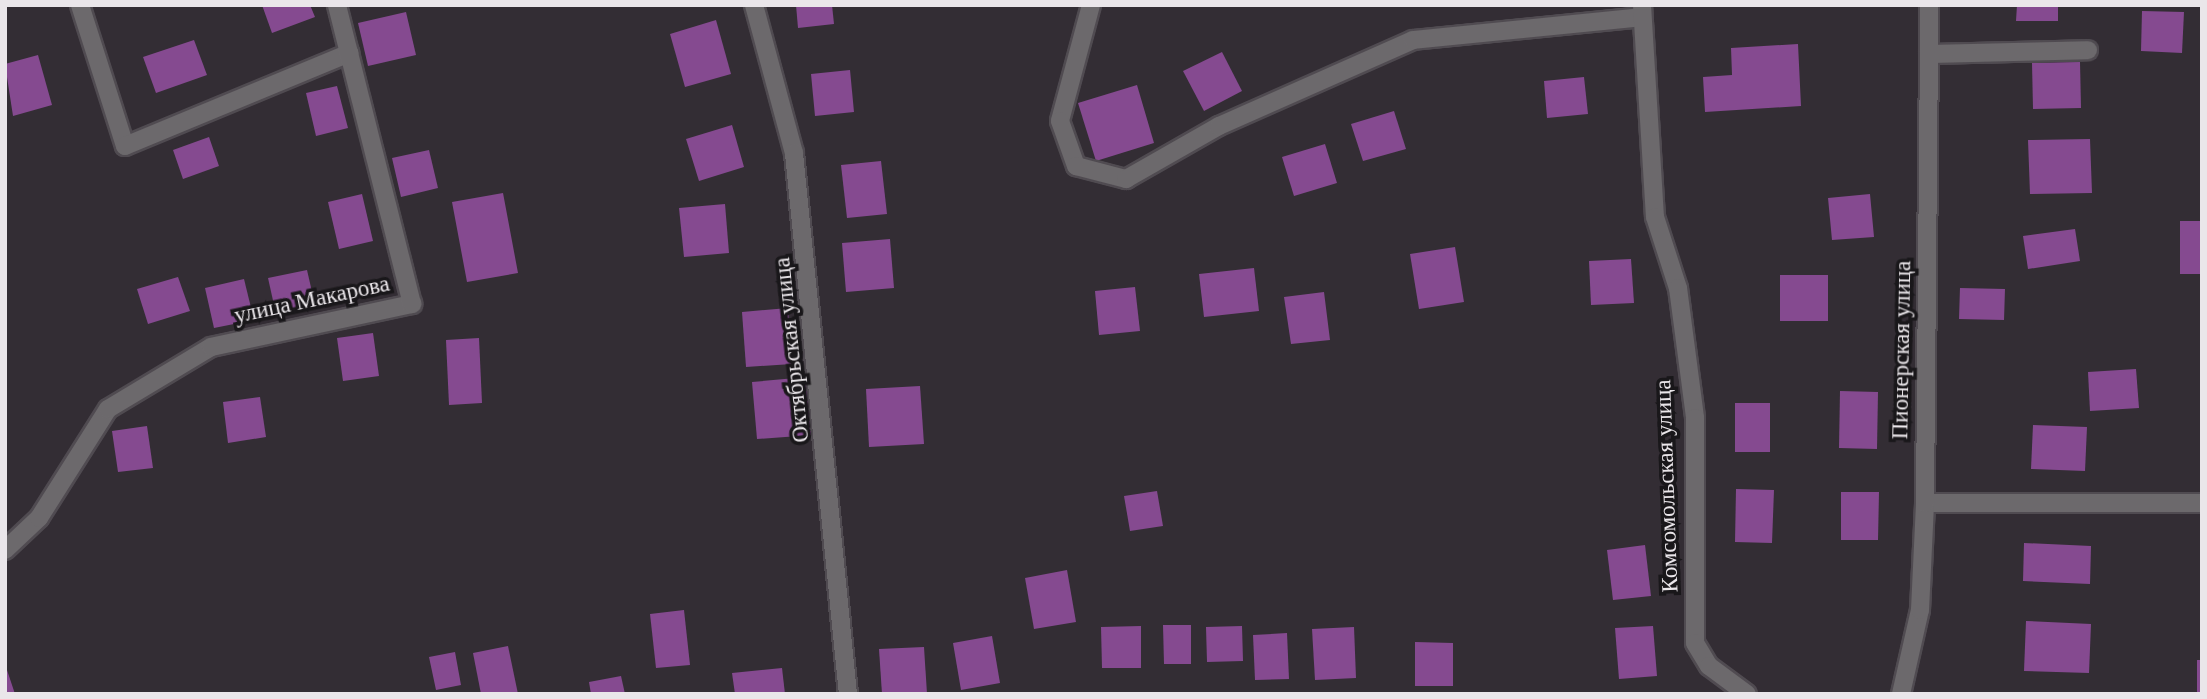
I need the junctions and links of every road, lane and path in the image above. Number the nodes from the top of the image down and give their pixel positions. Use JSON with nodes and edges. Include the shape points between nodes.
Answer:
{"nodes":[{"id":1,"x":80,"y":5,"type":"edge"},
{"id":2,"x":337,"y":5,"type":"edge"},
{"id":3,"x":754,"y":5,"type":"edge"},
{"id":4,"x":1091,"y":5,"type":"edge"},
{"id":5,"x":1929,"y":5,"type":"edge"},
{"id":6,"x":1642,"y":11,"type":"edge"},
{"id":7,"x":2088,"y":50,"type":"dead end"},
{"id":8,"x":350,"y":53,"type":"junction"},
{"id":9,"x":1929,"y":54,"type":"junction"},
{"id":10,"x":1925,"y":503,"type":"junction"},
{"id":11,"x":2202,"y":503,"type":"edge"},
{"id":12,"x":5,"y":550,"type":"edge"},
{"id":13,"x":848,"y":694,"type":"edge"},
{"id":14,"x":1746,"y":694,"type":"edge"},
{"id":15,"x":1901,"y":694,"type":"edge"}],
"edges":[{"from":1,"to":8,"type":"street","via":[[125,146]]},
{"from":2,"to":8,"type":"street","name":"улица Макарова"},
{"from":3,"to":13,"type":"street","name":"Октябрьская улица","via":[[794,153]]},
{"from":4,"to":6,"type":"street","via":[[1060,121],[1076,166],[1126,180],[1219,126],[1413,40]]},
{"from":5,"to":9,"type":"street","name":"Пионерская улица"},
{"from":6,"to":14,"type":"street","name":"Комсомольская улица","via":[[1656,217],[1678,288],[1695,418],[1695,643],[1709,666]]},
{"from":7,"to":9,"type":"street"},
{"from":8,"to":12,"type":"street","name":"улица Макарова","via":[[412,304],[211,347],[108,409],[38,518]]},
{"from":9,"to":10,"type":"street","name":"Пионерская улица"},
{"from":10,"to":11,"type":"street"},
{"from":10,"to":15,"type":"street","name":"Пионерская улица","via":[[1920,610]]}]}
